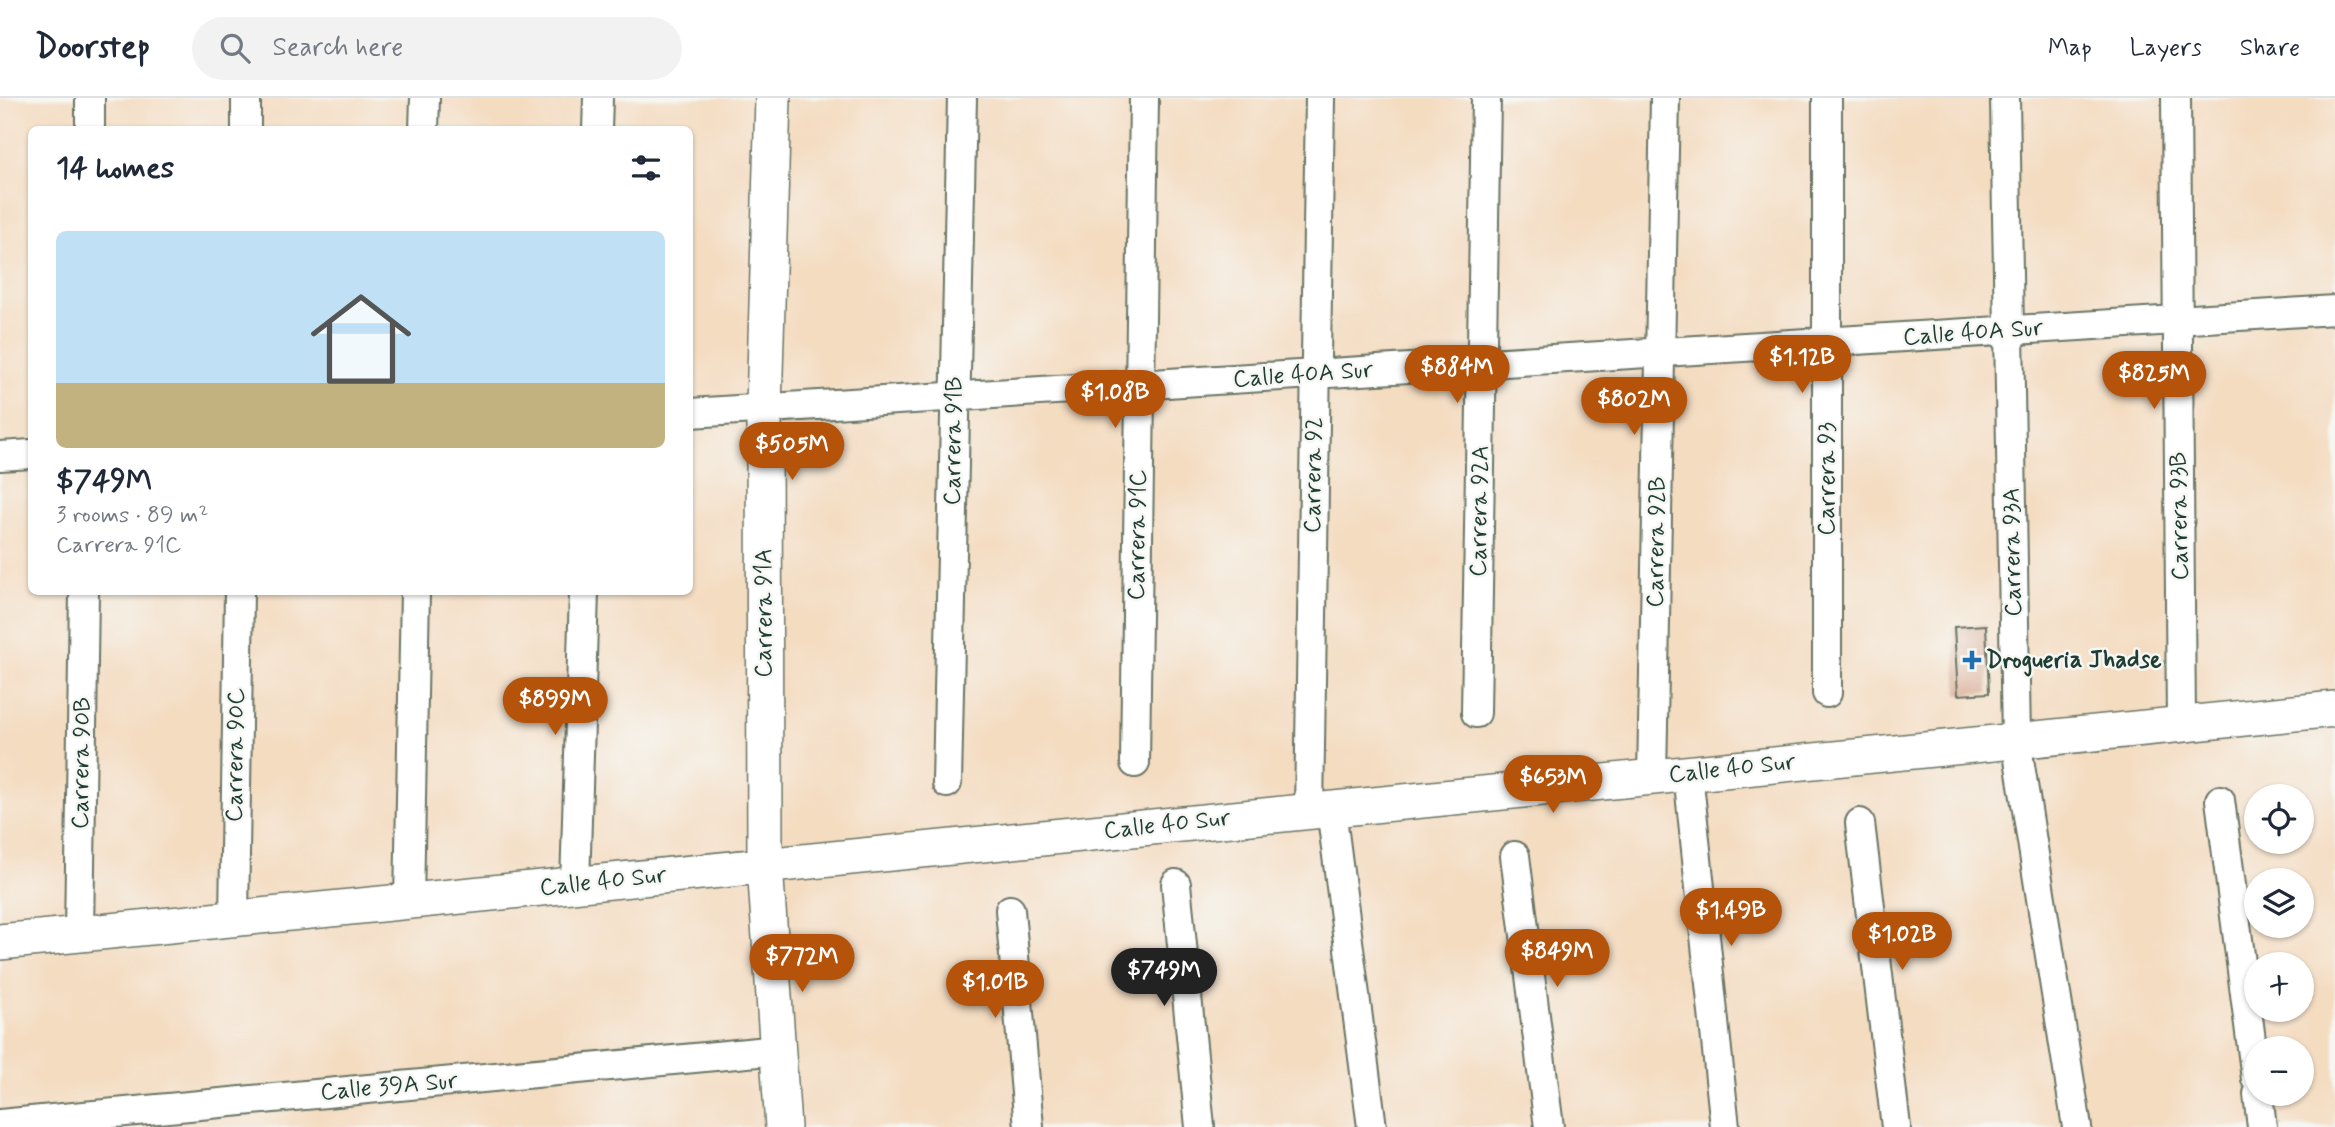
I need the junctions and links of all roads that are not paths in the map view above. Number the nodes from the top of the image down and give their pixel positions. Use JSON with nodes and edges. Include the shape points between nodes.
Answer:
{"nodes":[{"id":1,"x":90,"y":98,"type":"edge"},
{"id":2,"x":246,"y":98,"type":"edge"},
{"id":3,"x":425,"y":98,"type":"edge"},
{"id":4,"x":598,"y":98,"type":"edge"},
{"id":5,"x":773,"y":98,"type":"edge"},
{"id":6,"x":962,"y":98,"type":"edge"},
{"id":7,"x":1144,"y":98,"type":"edge"},
{"id":8,"x":1320,"y":98,"type":"edge"},
{"id":9,"x":1486,"y":98,"type":"edge"},
{"id":10,"x":1665,"y":98,"type":"edge"},
{"id":11,"x":1827,"y":98,"type":"edge"},
{"id":12,"x":2005,"y":98,"type":"edge"},
{"id":13,"x":2176,"y":98,"type":"edge"},
{"id":14,"x":90,"y":126,"type":"edge"},
{"id":15,"x":246,"y":126,"type":"edge"},
{"id":16,"x":424,"y":126,"type":"edge"},
{"id":17,"x":597,"y":126,"type":"edge"},
{"id":18,"x":2335,"y":310,"type":"edge"},
{"id":19,"x":2178,"y":320,"type":"junction"},
{"id":20,"x":2009,"y":331,"type":"junction"},
{"id":21,"x":1827,"y":342,"type":"junction"},
{"id":22,"x":1660,"y":352,"type":"junction"},
{"id":23,"x":1482,"y":363,"type":"junction"},
{"id":24,"x":1316,"y":374,"type":"junction"},
{"id":25,"x":1140,"y":385,"type":"junction"},
{"id":26,"x":955,"y":397,"type":"junction"},
{"id":27,"x":764,"y":408,"type":"junction"},
{"id":28,"x":693,"y":413,"type":"edge"},
{"id":29,"x":28,"y":454,"type":"edge"},
{"id":30,"x":0,"y":456,"type":"edge"},
{"id":31,"x":84,"y":595,"type":"edge"},
{"id":32,"x":239,"y":595,"type":"edge"},
{"id":33,"x":415,"y":595,"type":"edge"},
{"id":34,"x":584,"y":595,"type":"edge"},
{"id":35,"x":1827,"y":692,"type":"dead end"},
{"id":36,"x":2335,"y":709,"type":"edge"},
{"id":37,"x":1476,"y":713,"type":"dead end"},
{"id":38,"x":2181,"y":724,"type":"junction"},
{"id":39,"x":2016,"y":740,"type":"junction"},
{"id":40,"x":1135,"y":763,"type":"dead end"},
{"id":41,"x":1688,"y":773,"type":"junction"},
{"id":42,"x":1652,"y":777,"type":"junction"},
{"id":43,"x":947,"y":783,"type":"dead end"},
{"id":44,"x":2220,"y":800,"type":"dead end"},
{"id":45,"x":1320,"y":810,"type":"junction"},
{"id":46,"x":1860,"y":823,"type":"dead end"},
{"id":47,"x":1515,"y":856,"type":"dead end"},
{"id":48,"x":765,"y":865,"type":"junction"},
{"id":49,"x":1176,"y":884,"type":"dead end"},
{"id":50,"x":575,"y":885,"type":"junction"},
{"id":51,"x":409,"y":902,"type":"junction"},
{"id":52,"x":1010,"y":909,"type":"dead end"},
{"id":53,"x":234,"y":919,"type":"junction"},
{"id":54,"x":79,"y":934,"type":"junction"},
{"id":55,"x":0,"y":942,"type":"edge"},
{"id":56,"x":2250,"y":1036,"type":"edge"},
{"id":57,"x":778,"y":1050,"type":"junction"},
{"id":58,"x":2259,"y":1106,"type":"edge"},
{"id":59,"x":0,"y":1125,"type":"edge"},
{"id":60,"x":783,"y":1127,"type":"edge"},
{"id":61,"x":1029,"y":1127,"type":"edge"},
{"id":62,"x":1200,"y":1127,"type":"edge"},
{"id":63,"x":1372,"y":1127,"type":"edge"},
{"id":64,"x":1549,"y":1127,"type":"edge"},
{"id":65,"x":1725,"y":1127,"type":"edge"},
{"id":66,"x":1896,"y":1127,"type":"edge"},
{"id":67,"x":2077,"y":1127,"type":"edge"},
{"id":68,"x":2262,"y":1127,"type":"edge"}],
"edges":[{"from":1,"to":14,"type":"street"},
{"from":2,"to":15,"type":"street"},
{"from":3,"to":16,"type":"street"},
{"from":4,"to":17,"type":"street"},
{"from":5,"to":27,"type":"street","name":"Carrera 91A"},
{"from":6,"to":26,"type":"street","name":"Carrera 91B"},
{"from":7,"to":25,"type":"street","name":"Carrera 91C"},
{"from":8,"to":24,"type":"street","name":"Carrera 92"},
{"from":9,"to":23,"type":"street","name":"Carrera 92A"},
{"from":10,"to":22,"type":"street","name":"Carrera 92B"},
{"from":11,"to":21,"type":"street","name":"Carrera 93"},
{"from":12,"to":20,"type":"street","name":"Carrera 93A"},
{"from":13,"to":19,"type":"street","name":"Carrera 93B"},
{"from":18,"to":19,"type":"street","name":"Calle 40A Sur"},
{"from":19,"to":20,"type":"street","name":"Calle 40A Sur"},
{"from":19,"to":38,"type":"street","name":"Carrera 93B"},
{"from":20,"to":21,"type":"street","name":"Calle 40A Sur"},
{"from":20,"to":39,"type":"street","name":"Carrera 93A"},
{"from":21,"to":22,"type":"street","name":"Calle 40A Sur"},
{"from":21,"to":35,"type":"street","name":"Carrera 93"},
{"from":22,"to":23,"type":"street","name":"Calle 40A Sur"},
{"from":22,"to":42,"type":"street","name":"Carrera 92B"},
{"from":23,"to":24,"type":"street","name":"Calle 40A Sur"},
{"from":23,"to":37,"type":"street","name":"Carrera 92A"},
{"from":24,"to":25,"type":"street","name":"Calle 40A Sur"},
{"from":24,"to":45,"type":"street","name":"Carrera 92"},
{"from":25,"to":26,"type":"street","name":"Calle 40A Sur"},
{"from":25,"to":40,"type":"street","name":"Carrera 91C"},
{"from":26,"to":27,"type":"street","name":"Calle 40A Sur"},
{"from":26,"to":43,"type":"street","name":"Carrera 91B"},
{"from":27,"to":28,"type":"street","name":"Calle 40A Sur"},
{"from":27,"to":48,"type":"street","name":"Carrera 91A"},
{"from":29,"to":30,"type":"street"},
{"from":31,"to":54,"type":"street","name":"Carrera 90B"},
{"from":32,"to":53,"type":"street","name":"Carrera 90C"},
{"from":33,"to":51,"type":"street"},
{"from":34,"to":50,"type":"street"},
{"from":36,"to":38,"type":"street","name":"Calle 40 Sur"},
{"from":38,"to":39,"type":"street","name":"Calle 40 Sur"},
{"from":39,"to":41,"type":"street","name":"Calle 40 Sur"},
{"from":39,"to":67,"type":"street","name":"Carrera 93A"},
{"from":41,"to":42,"type":"street","name":"Calle 40 Sur"},
{"from":41,"to":65,"type":"street"},
{"from":42,"to":45,"type":"street","name":"Calle 40 Sur"},
{"from":44,"to":56,"type":"street"},
{"from":45,"to":48,"type":"street","name":"Calle 40 Sur"},
{"from":45,"to":63,"type":"street","name":"Carrera 92"},
{"from":46,"to":66,"type":"street"},
{"from":47,"to":64,"type":"street"},
{"from":48,"to":50,"type":"street","name":"Calle 40 Sur"},
{"from":48,"to":57,"type":"street","name":"Carrera 91A"},
{"from":49,"to":62,"type":"street"},
{"from":50,"to":51,"type":"street","name":"Calle 40 Sur"},
{"from":51,"to":53,"type":"street","name":"Calle 40 Sur"},
{"from":52,"to":61,"type":"street"},
{"from":53,"to":54,"type":"street","name":"Calle 40 Sur"},
{"from":54,"to":55,"type":"street","name":"Calle 40 Sur"},
{"from":57,"to":59,"type":"street","name":"Calle 39A Sur"},
{"from":57,"to":60,"type":"street","name":"Carrera 91A"},
{"from":58,"to":68,"type":"street"}]}
